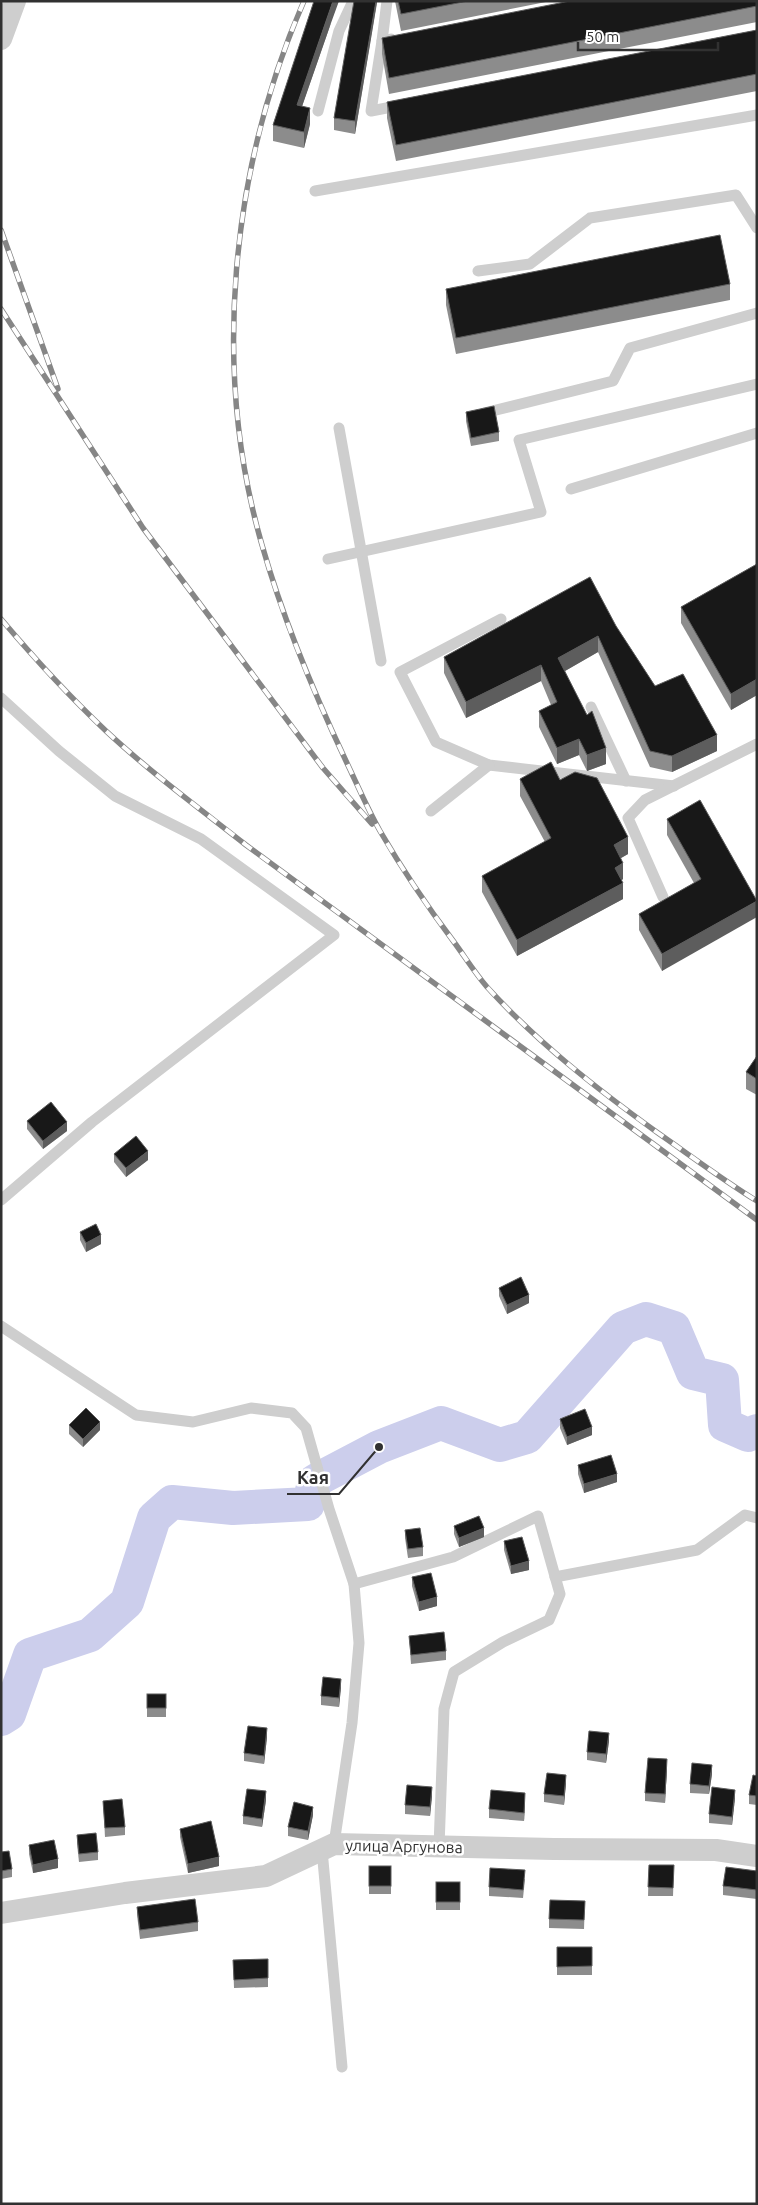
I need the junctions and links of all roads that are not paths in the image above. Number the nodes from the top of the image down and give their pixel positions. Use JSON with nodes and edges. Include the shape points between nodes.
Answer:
{"nodes":[{"id":1,"x":15,"y":1,"type":"edge"},
{"id":2,"x":353,"y":1,"type":"edge"},
{"id":3,"x":387,"y":1,"type":"edge"},
{"id":4,"x":402,"y":37,"type":"edge"},
{"id":5,"x":1,"y":39,"type":"edge"},
{"id":6,"x":382,"y":41,"type":"junction"},
{"id":7,"x":409,"y":104,"type":"edge"},
{"id":8,"x":318,"y":111,"type":"dead end"},
{"id":9,"x":757,"y":114,"type":"edge"},
{"id":10,"x":316,"y":191,"type":"dead end"},
{"id":11,"x":757,"y":228,"type":"edge"},
{"id":12,"x":478,"y":271,"type":"dead end"},
{"id":13,"x":757,"y":313,"type":"edge"},
{"id":14,"x":757,"y":384,"type":"edge"},
{"id":15,"x":484,"y":413,"type":"edge"},
{"id":16,"x":339,"y":428,"type":"dead end"},
{"id":17,"x":757,"y":432,"type":"edge"},
{"id":18,"x":571,"y":489,"type":"dead end"},
{"id":19,"x":361,"y":552,"type":"junction"},
{"id":20,"x":328,"y":559,"type":"dead end"},
{"id":21,"x":501,"y":619,"type":"dead end"},
{"id":22,"x":381,"y":661,"type":"dead end"},
{"id":23,"x":1,"y":698,"type":"edge"},
{"id":24,"x":592,"y":707,"type":"dead end"},
{"id":25,"x":757,"y":744,"type":"edge"},
{"id":26,"x":489,"y":765,"type":"junction"},
{"id":27,"x":626,"y":780,"type":"junction"},
{"id":28,"x":674,"y":786,"type":"junction"},
{"id":29,"x":431,"y":811,"type":"dead end"},
{"id":30,"x":663,"y":897,"type":"dead end"},
{"id":31,"x":1,"y":1200,"type":"edge"},
{"id":32,"x":1,"y":1326,"type":"edge"},
{"id":33,"x":757,"y":1518,"type":"edge"},
{"id":34,"x":555,"y":1577,"type":"junction"},
{"id":35,"x":354,"y":1584,"type":"junction"},
{"id":36,"x":328,"y":1847,"type":"junction"},
{"id":37,"x":439,"y":1847,"type":"junction"},
{"id":38,"x":757,"y":1856,"type":"edge"},
{"id":39,"x":1,"y":1913,"type":"edge"},
{"id":40,"x":342,"y":2067,"type":"dead end"}],
"edges":[{"from":1,"to":5,"type":"street"},
{"from":2,"to":8,"type":"lane","via":[[339,31]]},
{"from":3,"to":6,"type":"lane"},
{"from":4,"to":6,"type":"lane"},
{"from":6,"to":7,"type":"lane","via":[[371,111]]},
{"from":9,"to":10,"type":"lane"},
{"from":11,"to":12,"type":"lane","via":[[736,195],[590,218],[530,264]]},
{"from":13,"to":15,"type":"lane","via":[[630,348],[613,381]]},
{"from":14,"to":19,"type":"lane","via":[[519,440],[541,512]]},
{"from":16,"to":19,"type":"lane"},
{"from":17,"to":18,"type":"lane"},
{"from":19,"to":20,"type":"lane"},
{"from":19,"to":22,"type":"lane"},
{"from":21,"to":26,"type":"lane","via":[[400,672],[436,742]]},
{"from":23,"to":31,"type":"lane","via":[[115,796],[202,839],[334,935],[92,1122]]},
{"from":24,"to":27,"type":"lane"},
{"from":25,"to":28,"type":"lane"},
{"from":26,"to":27,"type":"lane"},
{"from":26,"to":29,"type":"lane"},
{"from":27,"to":28,"type":"lane"},
{"from":28,"to":30,"type":"lane","via":[[645,800],[628,818]]},
{"from":32,"to":35,"type":"lane","via":[[136,1415],[193,1422],[251,1408],[292,1413],[306,1428]]},
{"from":33,"to":34,"type":"lane","via":[[745,1515],[697,1550]]},
{"from":34,"to":35,"type":"lane","via":[[538,1516],[453,1557]]},
{"from":34,"to":37,"type":"lane","via":[[560,1594],[549,1620],[503,1642],[454,1672],[444,1709]]},
{"from":35,"to":36,"type":"lane","via":[[359,1643],[352,1723]]},
{"from":36,"to":37,"type":"street","name":"улица Аргунова"},
{"from":36,"to":39,"type":"street","name":"улица Аргунова","via":[[266,1876],[125,1893]]},
{"from":36,"to":40,"type":"lane"},
{"from":37,"to":38,"type":"street","name":"улица Аргунова","via":[[716,1850]]}]}
